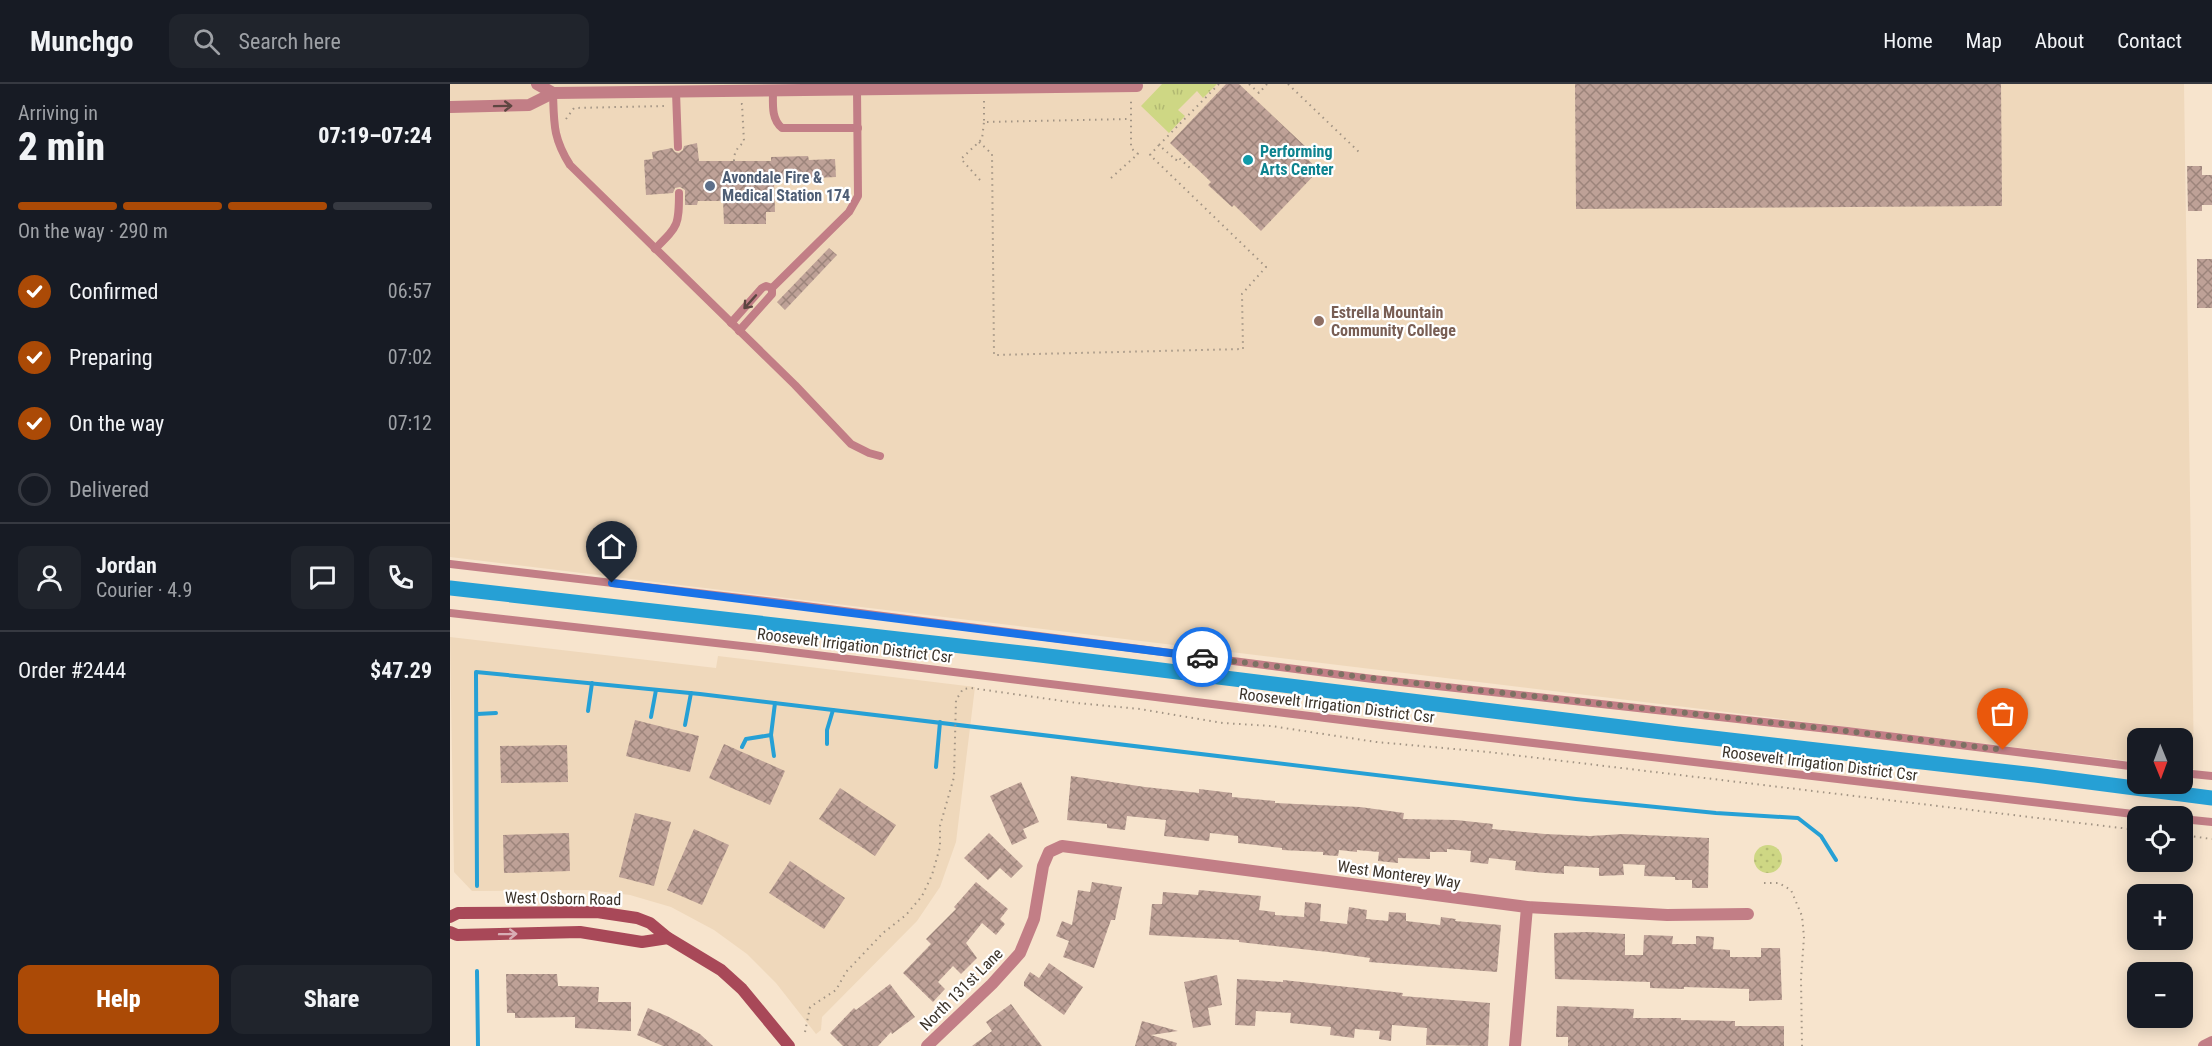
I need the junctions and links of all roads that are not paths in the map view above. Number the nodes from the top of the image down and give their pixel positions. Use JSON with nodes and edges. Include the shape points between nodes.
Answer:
{"nodes":[{"id":1,"x":537,"y":84,"type":"edge"},
{"id":2,"x":1136,"y":86,"type":"edge"},
{"id":3,"x":857,"y":89,"type":"junction"},
{"id":4,"x":773,"y":90,"type":"junction"},
{"id":5,"x":676,"y":92,"type":"junction"},
{"id":6,"x":553,"y":93,"type":"junction"},
{"id":7,"x":450,"y":107,"type":"edge"},
{"id":8,"x":858,"y":128,"type":"junction"},
{"id":9,"x":678,"y":147,"type":"dead end"},
{"id":10,"x":679,"y":193,"type":"dead end"},
{"id":11,"x":655,"y":249,"type":"junction"},
{"id":12,"x":772,"y":288,"type":"junction"},
{"id":13,"x":731,"y":323,"type":"junction"},
{"id":14,"x":739,"y":331,"type":"junction"},
{"id":15,"x":880,"y":456,"type":"dead end"},
{"id":16,"x":450,"y":564,"type":"edge"},
{"id":17,"x":450,"y":613,"type":"edge"},
{"id":18,"x":2127,"y":766,"type":"edge"},
{"id":19,"x":2193,"y":774,"type":"edge"},
{"id":20,"x":2212,"y":776,"type":"edge"},
{"id":21,"x":2127,"y":813,"type":"edge"},
{"id":22,"x":2193,"y":820,"type":"edge"},
{"id":23,"x":2212,"y":822,"type":"edge"},
{"id":24,"x":1049,"y":852,"type":"joint"},
{"id":25,"x":1527,"y":907,"type":"junction"},
{"id":26,"x":1748,"y":914,"type":"dead end"},
{"id":27,"x":450,"y":916,"type":"edge"},
{"id":28,"x":450,"y":932,"type":"edge"},
{"id":29,"x":668,"y":938,"type":"junction"},
{"id":30,"x":2212,"y":1042,"type":"edge"},
{"id":31,"x":935,"y":1043,"type":"edge"},
{"id":32,"x":789,"y":1046,"type":"edge"},
{"id":33,"x":1515,"y":1046,"type":"edge"},
{"id":34,"x":2204,"y":1046,"type":"edge"}],
"edges":[{"from":1,"to":6,"type":"street"},
{"from":2,"to":3,"type":"street"},
{"from":3,"to":4,"type":"street"},
{"from":3,"to":8,"type":"lane"},
{"from":4,"to":5,"type":"street"},
{"from":4,"to":8,"type":"lane","via":[[774,117],[782,128]]},
{"from":5,"to":6,"type":"street"},
{"from":5,"to":9,"type":"lane"},
{"from":7,"to":6,"type":"street","one_way":true,"via":[[529,105]]},
{"from":6,"to":11,"type":"lane","via":[[555,135],[570,165]]},
{"from":8,"to":12,"type":"lane","via":[[858,196],[849,212]]},
{"from":10,"to":11,"type":"lane","via":[[679,220]]},
{"from":11,"to":13,"type":"lane"},
{"from":12,"to":13,"type":"lane","one_way":true,"via":[[762,288]]},
{"from":12,"to":14,"type":"lane"},
{"from":13,"to":14,"type":"lane"},
{"from":14,"to":15,"type":"lane","via":[[851,444]]},
{"from":16,"to":18,"type":"lane","name":"Roosevelt Irrigation District Csr","via":[[1373,679]]},
{"from":17,"to":21,"type":"lane","name":"Roosevelt Irrigation District Csr"},
{"from":19,"to":20,"type":"lane"},
{"from":22,"to":23,"type":"lane"},
{"from":24,"to":25,"type":"street","name":"West Monterey Way","via":[[1062,846]]},
{"from":24,"to":31,"type":"street","name":"North 131st Lane","via":[[1034,919],[1020,953]]},
{"from":25,"to":26,"type":"street","name":"West Monterey Way","via":[[1667,915]]},
{"from":25,"to":33,"type":"street"},
{"from":27,"to":29,"type":"street","name":"West Osborn Road","via":[[617,914],[650,923]]},
{"from":28,"to":29,"type":"street","name":"West Osborn Road","one_way":true,"via":[[580,932],[642,942]]},
{"from":29,"to":32,"type":"street","name":"West Osborn Road","via":[[721,970]]},
{"from":30,"to":34,"type":"street"}]}
